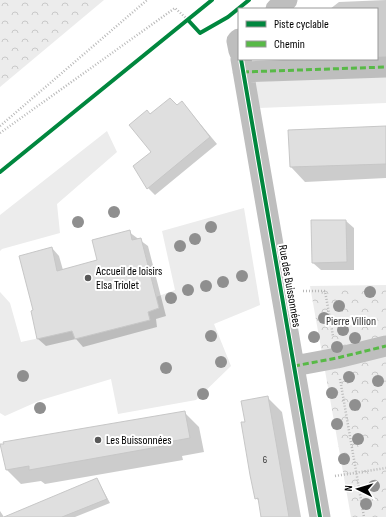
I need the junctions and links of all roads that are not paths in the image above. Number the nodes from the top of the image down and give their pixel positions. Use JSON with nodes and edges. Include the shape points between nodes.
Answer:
{"nodes":[{"id":1,"x":287,"y":0,"type":"edge"},
{"id":2,"x":277,"y":8,"type":"edge"},
{"id":3,"x":242,"y":66,"type":"edge"},
{"id":4,"x":386,"y":67,"type":"edge"},
{"id":5,"x":386,"y":346,"type":"edge"},
{"id":6,"x":294,"y":366,"type":"junction"},
{"id":7,"x":320,"y":517,"type":"edge"}],
"edges":[{"from":1,"to":2,"type":"street"},
{"from":3,"to":4,"type":"street"},
{"from":3,"to":6,"type":"street","name":"Rue des Buissonnées"},
{"from":5,"to":6,"type":"street"},
{"from":6,"to":7,"type":"street","name":"Rue des Buissonnées"}]}
